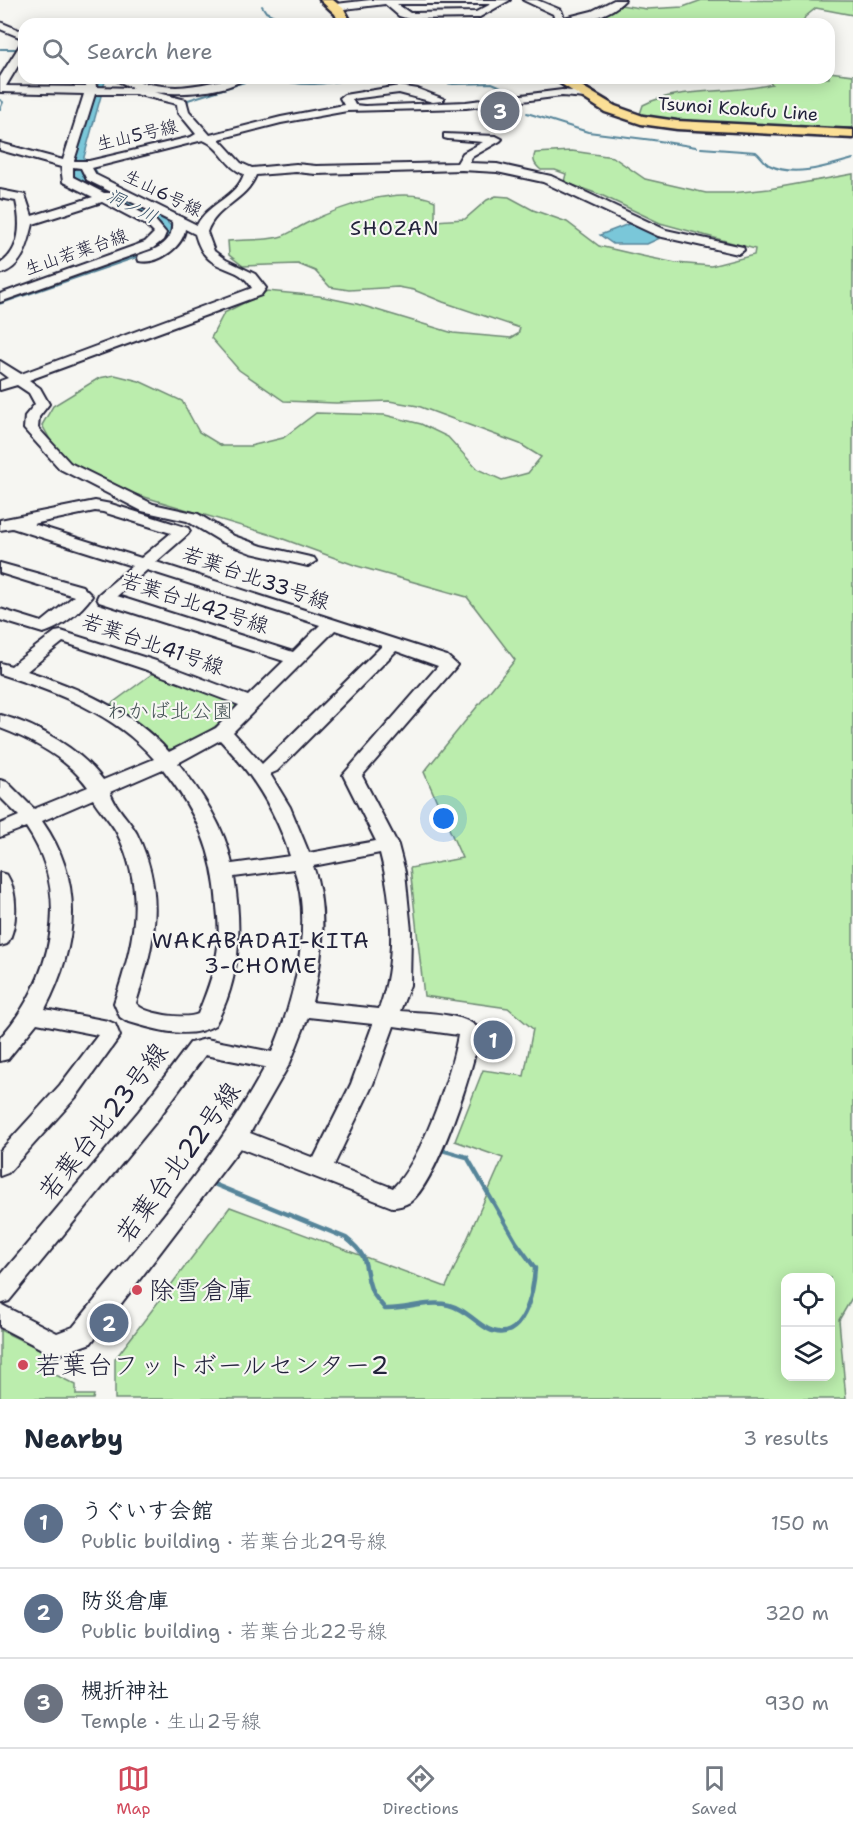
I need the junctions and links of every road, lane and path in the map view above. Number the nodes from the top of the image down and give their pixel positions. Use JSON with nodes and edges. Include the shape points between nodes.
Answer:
{"nodes":[{"id":1,"x":530,"y":0,"type":"edge"},
{"id":2,"x":537,"y":0,"type":"edge"},
{"id":3,"x":620,"y":0,"type":"edge"},
{"id":4,"x":387,"y":1,"type":"edge"},
{"id":5,"x":502,"y":2,"type":"edge"},
{"id":6,"x":331,"y":4,"type":"edge"},
{"id":7,"x":344,"y":18,"type":"edge"},
{"id":8,"x":556,"y":18,"type":"edge"},
{"id":9,"x":577,"y":18,"type":"edge"},
{"id":10,"x":1,"y":27,"type":"edge"},
{"id":11,"x":18,"y":34,"type":"edge"},
{"id":12,"x":18,"y":57,"type":"edge"},
{"id":13,"x":91,"y":84,"type":"edge"},
{"id":14,"x":135,"y":84,"type":"edge"},
{"id":15,"x":221,"y":84,"type":"edge"},
{"id":16,"x":370,"y":84,"type":"edge"},
{"id":17,"x":569,"y":84,"type":"edge"},
{"id":18,"x":0,"y":88,"type":"edge"},
{"id":19,"x":375,"y":93,"type":"junction"},
{"id":20,"x":586,"y":95,"type":"junction"},
{"id":21,"x":183,"y":97,"type":"junction"},
{"id":22,"x":457,"y":104,"type":"junction"},
{"id":23,"x":348,"y":108,"type":"junction"},
{"id":24,"x":853,"y":134,"type":"edge"},
{"id":25,"x":448,"y":136,"type":"dead end"},
{"id":26,"x":206,"y":137,"type":"junction"},
{"id":27,"x":0,"y":146,"type":"edge"},
{"id":28,"x":320,"y":163,"type":"dead end"},
{"id":29,"x":67,"y":164,"type":"junction"},
{"id":30,"x":85,"y":165,"type":"junction"},
{"id":31,"x":461,"y":166,"type":"junction"},
{"id":32,"x":293,"y":168,"type":"junction"},
{"id":33,"x":250,"y":172,"type":"junction"},
{"id":34,"x":120,"y":192,"type":"junction"},
{"id":35,"x":0,"y":194,"type":"edge"},
{"id":36,"x":101,"y":198,"type":"junction"},
{"id":37,"x":27,"y":222,"type":"junction"},
{"id":38,"x":178,"y":222,"type":"junction"},
{"id":39,"x":201,"y":232,"type":"junction"},
{"id":40,"x":738,"y":250,"type":"dead end"},
{"id":41,"x":0,"y":270,"type":"edge"},
{"id":42,"x":0,"y":298,"type":"edge"},
{"id":43,"x":0,"y":307,"type":"edge"},
{"id":44,"x":0,"y":365,"type":"edge"},
{"id":45,"x":21,"y":379,"type":"junction"},
{"id":46,"x":0,"y":386,"type":"edge"},
{"id":47,"x":6,"y":524,"type":"edge"},
{"id":48,"x":308,"y":561,"type":"dead end"},
{"id":49,"x":144,"y":565,"type":"junction"},
{"id":50,"x":0,"y":568,"type":"edge"},
{"id":51,"x":0,"y":615,"type":"edge"},
{"id":52,"x":332,"y":623,"type":"junction"},
{"id":53,"x":393,"y":644,"type":"junction"},
{"id":54,"x":296,"y":659,"type":"junction"},
{"id":55,"x":7,"y":670,"type":"edge"},
{"id":56,"x":251,"y":704,"type":"junction"},
{"id":57,"x":0,"y":721,"type":"edge"},
{"id":58,"x":222,"y":732,"type":"junction"},
{"id":59,"x":166,"y":761,"type":"junction"},
{"id":60,"x":259,"y":771,"type":"junction"},
{"id":61,"x":0,"y":786,"type":"edge"},
{"id":62,"x":99,"y":788,"type":"junction"},
{"id":63,"x":31,"y":818,"type":"junction"},
{"id":64,"x":0,"y":831,"type":"edge"},
{"id":65,"x":388,"y":845,"type":"junction"},
{"id":66,"x":302,"y":861,"type":"junction"},
{"id":67,"x":224,"y":872,"type":"junction"},
{"id":68,"x":0,"y":880,"type":"edge"},
{"id":69,"x":0,"y":939,"type":"edge"},
{"id":70,"x":301,"y":1009,"type":"junction"},
{"id":71,"x":32,"y":1014,"type":"junction"},
{"id":72,"x":388,"y":1018,"type":"junction"},
{"id":73,"x":0,"y":1053,"type":"edge"},
{"id":74,"x":279,"y":1062,"type":"junction"},
{"id":75,"x":237,"y":1137,"type":"junction"},
{"id":76,"x":0,"y":1167,"type":"edge"},
{"id":77,"x":321,"y":1168,"type":"junction"},
{"id":78,"x":0,"y":1294,"type":"edge"},
{"id":79,"x":0,"y":1315,"type":"edge"}],
"edges":[{"from":1,"to":2,"type":"street"},
{"from":1,"to":8,"type":"street","via":[[557,12]]},
{"from":3,"to":9,"type":"street","via":[[612,7]]},
{"from":4,"to":5,"type":"street","via":[[409,16],[478,15]]},
{"from":4,"to":6,"type":"street"},
{"from":6,"to":7,"type":"main road"},
{"from":10,"to":11,"type":"street"},
{"from":12,"to":18,"type":"street"},
{"from":13,"to":18,"type":"street","name":"生山5号線"},
{"from":13,"to":21,"type":"street","name":"生山5号線"},
{"from":13,"to":29,"type":"street"},
{"from":14,"to":21,"type":"street"},
{"from":15,"to":21,"type":"street"},
{"from":16,"to":19,"type":"street"},
{"from":17,"to":20,"type":"main road","name":"Tsunoi Kokufu Line"},
{"from":19,"to":22,"type":"street","via":[[406,90]]},
{"from":19,"to":23,"type":"street","via":[[346,98]]},
{"from":20,"to":22,"type":"street","via":[[562,93]]},
{"from":20,"to":24,"type":"main road","name":"Tsunoi Kokufu Line","via":[[619,113],[659,123]]},
{"from":21,"to":26,"type":"street","name":"生山5号線","via":[[184,112]]},
{"from":22,"to":23,"type":"street"},
{"from":23,"to":26,"type":"street"},
{"from":25,"to":31,"type":"street","via":[[496,139],[467,155]]},
{"from":26,"to":30,"type":"street","name":"生山5号線"},
{"from":26,"to":33,"type":"street","via":[[220,144],[238,169]]},
{"from":27,"to":29,"type":"street","name":"生山5号線"},
{"from":28,"to":32,"type":"street"},
{"from":29,"to":30,"type":"street","name":"生山5号線"},
{"from":29,"to":36,"type":"street","name":"生山若葉台線","via":[[67,179]]},
{"from":30,"to":34,"type":"street","name":"生山6号線","via":[[91,177]]},
{"from":31,"to":32,"type":"street"},
{"from":31,"to":40,"type":"street","via":[[497,168],[547,179],[662,232]]},
{"from":32,"to":33,"type":"street"},
{"from":33,"to":39,"type":"street","name":"生山6号線","via":[[235,194],[209,215]]},
{"from":34,"to":36,"type":"street"},
{"from":34,"to":38,"type":"street","name":"生山6号線"},
{"from":35,"to":37,"type":"street","via":[[21,198]]},
{"from":36,"to":37,"type":"street"},
{"from":36,"to":42,"type":"street","name":"生山若葉台線","via":[[150,222],[160,232],[159,237],[149,246]]},
{"from":37,"to":41,"type":"street","via":[[19,254]]},
{"from":38,"to":39,"type":"street","name":"生山6号線"},
{"from":38,"to":43,"type":"street","via":[[178,240],[169,247]]},
{"from":39,"to":45,"type":"street","via":[[208,254],[220,264],[254,278],[259,288],[256,292]]},
{"from":44,"to":45,"type":"street"},
{"from":45,"to":46,"type":"street"},
{"from":45,"to":48,"type":"street","via":[[35,391],[42,404],[32,416],[31,429],[65,466],[148,508],[192,517],[228,539],[257,550]]},
{"from":47,"to":49,"type":"street","name":"若葉台北33号線"},
{"from":47,"to":49,"type":"street","name":"若葉台北42号線","via":[[105,507],[182,531]]},
{"from":49,"to":52,"type":"street","name":"若葉台北33号線"},
{"from":49,"to":54,"type":"street","name":"若葉台北42号線","via":[[105,598]]},
{"from":50,"to":51,"type":"street","via":[[76,590],[84,596],[47,627],[37,628]]},
{"from":52,"to":53,"type":"street"},
{"from":52,"to":54,"type":"street","name":"若葉台北33号線"},
{"from":53,"to":60,"type":"street","via":[[270,767]]},
{"from":53,"to":65,"type":"street","via":[[448,665],[352,775]]},
{"from":54,"to":56,"type":"street","name":"若葉台北33号線"},
{"from":55,"to":56,"type":"street","name":"若葉台北41号線","via":[[61,636]]},
{"from":55,"to":59,"type":"street","via":[[92,703],[124,722]]},
{"from":56,"to":58,"type":"street","name":"若葉台北33号線"},
{"from":57,"to":62,"type":"street","via":[[57,749]]},
{"from":58,"to":59,"type":"street","name":"若葉台北33号線"},
{"from":58,"to":60,"type":"street","name":"若葉台北22号線"},
{"from":59,"to":62,"type":"street","name":"若葉台北33号線"},
{"from":59,"to":67,"type":"street","via":[[206,822]]},
{"from":60,"to":66,"type":"street","name":"若葉台北22号線","via":[[286,816]]},
{"from":61,"to":63,"type":"street"},
{"from":62,"to":63,"type":"street","name":"若葉台北33号線"},
{"from":62,"to":67,"type":"street","via":[[101,797],[126,832],[142,876],[146,924],[125,1003],[130,1014],[191,1026],[207,1019],[224,970],[229,936]]},
{"from":63,"to":64,"type":"street","name":"若葉台北33号線"},
{"from":63,"to":71,"type":"street","via":[[62,885],[64,922],[56,962]]},
{"from":65,"to":66,"type":"street"},
{"from":65,"to":72,"type":"street","via":[[401,931],[399,985]]},
{"from":66,"to":67,"type":"street"},
{"from":66,"to":70,"type":"street","name":"若葉台北22号線","via":[[310,885],[311,951]]},
{"from":68,"to":69,"type":"street","via":[[4,905]]},
{"from":70,"to":72,"type":"street"},
{"from":70,"to":74,"type":"street","name":"若葉台北22号線"},
{"from":71,"to":73,"type":"street"},
{"from":71,"to":76,"type":"street","via":[[100,1027],[110,1036],[68,1091]]},
{"from":72,"to":77,"type":"street","via":[[362,1084]]},
{"from":72,"to":77,"type":"street","via":[[457,1025],[469,1030],[455,1085],[428,1152],[406,1191],[396,1198]]},
{"from":74,"to":75,"type":"street","name":"若葉台北22号線","via":[[263,1097]]},
{"from":74,"to":78,"type":"street","name":"若葉台北23号線","via":[[206,1047],[198,1049],[147,1117]]},
{"from":75,"to":77,"type":"street"},
{"from":75,"to":79,"type":"street","name":"若葉台北22号線","via":[[82,1335],[55,1345]]}]}
